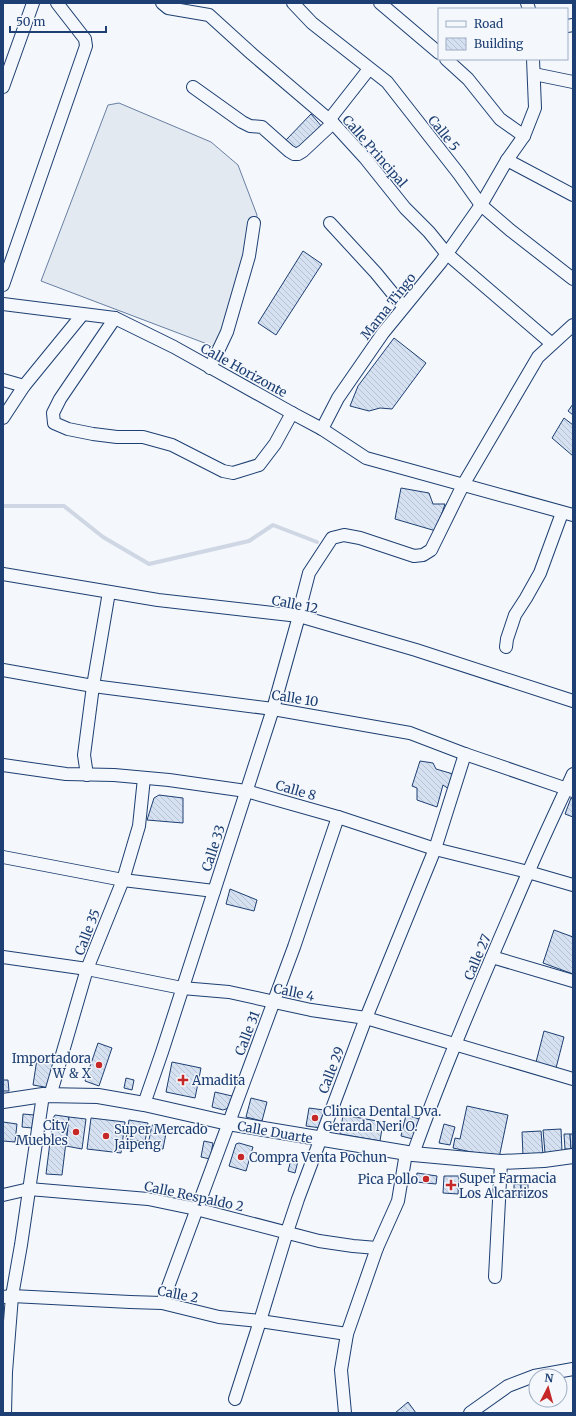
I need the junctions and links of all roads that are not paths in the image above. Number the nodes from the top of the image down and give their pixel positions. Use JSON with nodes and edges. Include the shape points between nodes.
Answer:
{"nodes":[{"id":1,"x":33,"y":3,"type":"edge"},
{"id":2,"x":57,"y":3,"type":"edge"},
{"id":3,"x":293,"y":3,"type":"edge"},
{"id":4,"x":380,"y":3,"type":"edge"},
{"id":5,"x":167,"y":5,"type":"edge"},
{"id":6,"x":438,"y":52,"type":"edge"},
{"id":7,"x":447,"y":60,"type":"edge"},
{"id":8,"x":533,"y":60,"type":"edge"},
{"id":9,"x":369,"y":69,"type":"junction"},
{"id":10,"x":534,"y":74,"type":"junction"},
{"id":11,"x":573,"y":82,"type":"edge"},
{"id":12,"x":3,"y":87,"type":"edge"},
{"id":13,"x":193,"y":87,"type":"dead end"},
{"id":14,"x":331,"y":122,"type":"junction"},
{"id":15,"x":524,"y":136,"type":"junction"},
{"id":16,"x":507,"y":160,"type":"junction"},
{"id":17,"x":573,"y":195,"type":"edge"},
{"id":18,"x":481,"y":205,"type":"junction"},
{"id":19,"x":254,"y":222,"type":"dead end"},
{"id":20,"x":330,"y":223,"type":"dead end"},
{"id":21,"x":446,"y":253,"type":"junction"},
{"id":22,"x":573,"y":279,"type":"edge"},
{"id":23,"x":3,"y":285,"type":"edge"},
{"id":24,"x":3,"y":304,"type":"edge"},
{"id":25,"x":403,"y":306,"type":"junction"},
{"id":26,"x":82,"y":315,"type":"junction"},
{"id":27,"x":115,"y":318,"type":"junction"},
{"id":28,"x":573,"y":325,"type":"edge"},
{"id":29,"x":552,"y":343,"type":"junction"},
{"id":30,"x":210,"y":368,"type":"junction"},
{"id":31,"x":3,"y":380,"type":"edge"},
{"id":32,"x":24,"y":386,"type":"junction"},
{"id":33,"x":292,"y":414,"type":"junction"},
{"id":34,"x":3,"y":418,"type":"edge"},
{"id":35,"x":322,"y":429,"type":"junction"},
{"id":36,"x":463,"y":485,"type":"junction"},
{"id":37,"x":568,"y":514,"type":"edge"},
{"id":38,"x":3,"y":574,"type":"edge"},
{"id":39,"x":109,"y":592,"type":"junction"},
{"id":40,"x":299,"y":616,"type":"junction"},
{"id":41,"x":506,"y":648,"type":"dead end"},
{"id":42,"x":3,"y":670,"type":"edge"},
{"id":43,"x":93,"y":686,"type":"junction"},
{"id":44,"x":573,"y":701,"type":"edge"},
{"id":45,"x":273,"y":709,"type":"junction"},
{"id":46,"x":465,"y":754,"type":"junction"},
{"id":47,"x":3,"y":765,"type":"edge"},
{"id":48,"x":87,"y":774,"type":"junction"},
{"id":49,"x":573,"y":774,"type":"edge"},
{"id":50,"x":144,"y":778,"type":"junction"},
{"id":51,"x":570,"y":790,"type":"edge"},
{"id":52,"x":246,"y":791,"type":"junction"},
{"id":53,"x":338,"y":816,"type":"junction"},
{"id":54,"x":435,"y":849,"type":"junction"},
{"id":55,"x":3,"y":857,"type":"edge"},
{"id":56,"x":528,"y":872,"type":"junction"},
{"id":57,"x":123,"y":880,"type":"junction"},
{"id":58,"x":573,"y":885,"type":"edge"},
{"id":59,"x":214,"y":891,"type":"junction"},
{"id":60,"x":3,"y":957,"type":"edge"},
{"id":61,"x":492,"y":957,"type":"junction"},
{"id":62,"x":87,"y":970,"type":"junction"},
{"id":63,"x":573,"y":981,"type":"edge"},
{"id":64,"x":182,"y":988,"type":"junction"},
{"id":65,"x":273,"y":1002,"type":"junction"},
{"id":66,"x":366,"y":1018,"type":"junction"},
{"id":67,"x":455,"y":1045,"type":"junction"},
{"id":68,"x":573,"y":1079,"type":"edge"},
{"id":69,"x":47,"y":1096,"type":"junction"},
{"id":70,"x":3,"y":1101,"type":"edge"},
{"id":71,"x":144,"y":1104,"type":"junction"},
{"id":72,"x":228,"y":1123,"type":"junction"},
{"id":73,"x":319,"y":1140,"type":"junction"},
{"id":74,"x":410,"y":1154,"type":"junction"},
{"id":75,"x":573,"y":1156,"type":"edge"},
{"id":76,"x":501,"y":1162,"type":"junction"},
{"id":77,"x":29,"y":1189,"type":"junction"},
{"id":78,"x":3,"y":1195,"type":"edge"},
{"id":79,"x":196,"y":1209,"type":"junction"},
{"id":80,"x":286,"y":1232,"type":"junction"},
{"id":81,"x":377,"y":1248,"type":"junction"},
{"id":82,"x":495,"y":1277,"type":"dead end"},
{"id":83,"x":7,"y":1296,"type":"edge"},
{"id":84,"x":162,"y":1303,"type":"junction"},
{"id":85,"x":260,"y":1321,"type":"junction"},
{"id":86,"x":347,"y":1334,"type":"junction"},
{"id":87,"x":573,"y":1369,"type":"edge"},
{"id":88,"x":235,"y":1399,"type":"dead end"},
{"id":89,"x":484,"y":1409,"type":"edge"},
{"id":90,"x":5,"y":1413,"type":"edge"},
{"id":91,"x":345,"y":1413,"type":"edge"},
{"id":92,"x":470,"y":1413,"type":"edge"}],
"edges":[{"from":1,"to":12,"type":"street"},
{"from":2,"to":23,"type":"street","via":[[86,46]]},
{"from":3,"to":9,"type":"street","name":"Calle 5","via":[[312,23]]},
{"from":4,"to":6,"type":"street"},
{"from":5,"to":14,"type":"street","name":"Calle Principal","via":[[209,15]]},
{"from":7,"to":15,"type":"street","via":[[468,79],[500,119]]},
{"from":8,"to":10,"type":"street","name":"Mama Tingo"},
{"from":9,"to":14,"type":"street"},
{"from":9,"to":18,"type":"street","name":"Calle 5","via":[[387,82]]},
{"from":10,"to":11,"type":"street"},
{"from":10,"to":15,"type":"street","name":"Mama Tingo","via":[[535,108]]},
{"from":13,"to":14,"type":"street","via":[[242,122],[262,127],[294,154],[303,151]]},
{"from":14,"to":21,"type":"street","name":"Calle Principal"},
{"from":15,"to":16,"type":"street","name":"Mama Tingo"},
{"from":16,"to":17,"type":"street"},
{"from":16,"to":18,"type":"street","name":"Mama Tingo"},
{"from":18,"to":21,"type":"street","name":"Mama Tingo"},
{"from":18,"to":22,"type":"street","name":"Calle 5"},
{"from":19,"to":30,"type":"street","via":[[249,256],[227,332]]},
{"from":20,"to":25,"type":"street"},
{"from":21,"to":25,"type":"street","name":"Mama Tingo"},
{"from":21,"to":29,"type":"street","name":"Calle Principal"},
{"from":24,"to":26,"type":"street","name":"Calle Horizonte"},
{"from":25,"to":35,"type":"street","name":"Mama Tingo","via":[[338,398]]},
{"from":26,"to":27,"type":"street","name":"Calle Horizonte"},
{"from":26,"to":32,"type":"street"},
{"from":27,"to":30,"type":"street","name":"Calle Horizonte"},
{"from":27,"to":33,"type":"street","via":[[60,398],[53,414],[54,423],[68,429],[94,434],[143,437],[172,445],[223,471],[233,473],[259,466]]},
{"from":28,"to":29,"type":"street"},
{"from":29,"to":36,"type":"street","via":[[538,357]]},
{"from":30,"to":33,"type":"street","name":"Calle Horizonte"},
{"from":31,"to":32,"type":"street"},
{"from":32,"to":34,"type":"street"},
{"from":33,"to":35,"type":"street","name":"Calle Horizonte"},
{"from":35,"to":36,"type":"street","name":"Calle Horizonte","via":[[366,458]]},
{"from":36,"to":37,"type":"street","name":"Calle Horizonte"},
{"from":36,"to":40,"type":"street","name":"Calle 33","via":[[431,550],[423,555],[414,556],[344,535],[332,538],[309,573]]},
{"from":37,"to":41,"type":"street","via":[[540,573],[515,615]]},
{"from":38,"to":39,"type":"street","name":"Calle 12"},
{"from":39,"to":40,"type":"street","name":"Calle 12"},
{"from":39,"to":43,"type":"street"},
{"from":40,"to":44,"type":"street","name":"Calle 12","via":[[416,650]]},
{"from":40,"to":45,"type":"street","name":"Calle 33"},
{"from":42,"to":43,"type":"street","name":"Calle 10"},
{"from":43,"to":45,"type":"street","name":"Calle 10"},
{"from":43,"to":48,"type":"street","via":[[84,755]]},
{"from":45,"to":46,"type":"street","name":"Calle 10","via":[[410,733]]},
{"from":45,"to":52,"type":"street","name":"Calle 33"},
{"from":46,"to":51,"type":"street","name":"Calle 10"},
{"from":46,"to":54,"type":"street","name":"Calle 29"},
{"from":47,"to":48,"type":"street","name":"Calle 8","via":[[66,774]]},
{"from":48,"to":50,"type":"street","name":"Calle 8"},
{"from":49,"to":51,"type":"street","name":"Calle 27"},
{"from":50,"to":52,"type":"street","name":"Calle 8"},
{"from":50,"to":57,"type":"street","name":"Calle 35","via":[[139,826]]},
{"from":51,"to":56,"type":"street","name":"Calle 27"},
{"from":52,"to":53,"type":"street","name":"Calle 8"},
{"from":52,"to":59,"type":"street","name":"Calle 33"},
{"from":53,"to":54,"type":"street","name":"Calle 8"},
{"from":53,"to":65,"type":"street","name":"Calle 31"},
{"from":54,"to":56,"type":"street","name":"Calle 8"},
{"from":54,"to":66,"type":"street","name":"Calle 29"},
{"from":55,"to":57,"type":"street"},
{"from":56,"to":58,"type":"street","name":"Calle 8"},
{"from":56,"to":61,"type":"street","name":"Calle 27"},
{"from":57,"to":59,"type":"street"},
{"from":57,"to":62,"type":"street","name":"Calle 35"},
{"from":59,"to":64,"type":"street","name":"Calle 33"},
{"from":60,"to":62,"type":"street","name":"Calle 4"},
{"from":61,"to":63,"type":"street"},
{"from":61,"to":67,"type":"street","name":"Calle 27"},
{"from":62,"to":64,"type":"street","name":"Calle 4"},
{"from":62,"to":69,"type":"street","name":"Calle 35"},
{"from":64,"to":65,"type":"street","name":"Calle 4","via":[[229,992]]},
{"from":64,"to":71,"type":"street","name":"Calle 33"},
{"from":65,"to":66,"type":"street","name":"Calle 4","via":[[330,1014]]},
{"from":65,"to":72,"type":"street","name":"Calle 31"},
{"from":66,"to":67,"type":"street","name":"Calle 4"},
{"from":66,"to":73,"type":"street","name":"Calle 29"},
{"from":67,"to":68,"type":"street","name":"Calle 4"},
{"from":67,"to":74,"type":"street","name":"Calle 27"},
{"from":69,"to":70,"type":"street","name":"Calle Duarte"},
{"from":69,"to":71,"type":"street","name":"Calle Duarte","via":[[98,1096]]},
{"from":69,"to":77,"type":"street","name":"Calle 35"},
{"from":71,"to":72,"type":"street","name":"Calle Duarte"},
{"from":72,"to":73,"type":"street","name":"Calle Duarte"},
{"from":72,"to":79,"type":"street","name":"Calle 31"},
{"from":73,"to":74,"type":"street","name":"Calle Duarte"},
{"from":73,"to":80,"type":"street","name":"Calle 29"},
{"from":74,"to":76,"type":"street","name":"Calle Duarte"},
{"from":74,"to":81,"type":"street","name":"Calle 27","via":[[398,1201]]},
{"from":75,"to":76,"type":"street","name":"Calle Duarte"},
{"from":76,"to":82,"type":"street"},
{"from":77,"to":78,"type":"street","name":"Calle Respaldo 2"},
{"from":77,"to":79,"type":"street","name":"Calle Respaldo 2","via":[[148,1199]]},
{"from":77,"to":83,"type":"street","name":"Calle 35","via":[[21,1245]]},
{"from":79,"to":80,"type":"street","name":"Calle Respaldo 2"},
{"from":79,"to":84,"type":"street","name":"Calle 31"},
{"from":80,"to":81,"type":"street","name":"Calle Respaldo 2","via":[[319,1241]]},
{"from":80,"to":85,"type":"street","name":"Calle 29"},
{"from":81,"to":86,"type":"street","name":"Calle 27"},
{"from":83,"to":84,"type":"street","name":"Calle 2"},
{"from":83,"to":90,"type":"street","name":"Calle 35"},
{"from":84,"to":85,"type":"street","name":"Calle 2","via":[[219,1317]]},
{"from":85,"to":86,"type":"street","name":"Calle 2"},
{"from":85,"to":88,"type":"street","name":"Calle 29"},
{"from":86,"to":91,"type":"street","name":"Calle 27","via":[[340,1370]]},
{"from":87,"to":89,"type":"street","via":[[534,1376],[508,1386]]},
{"from":89,"to":92,"type":"street"}]}
